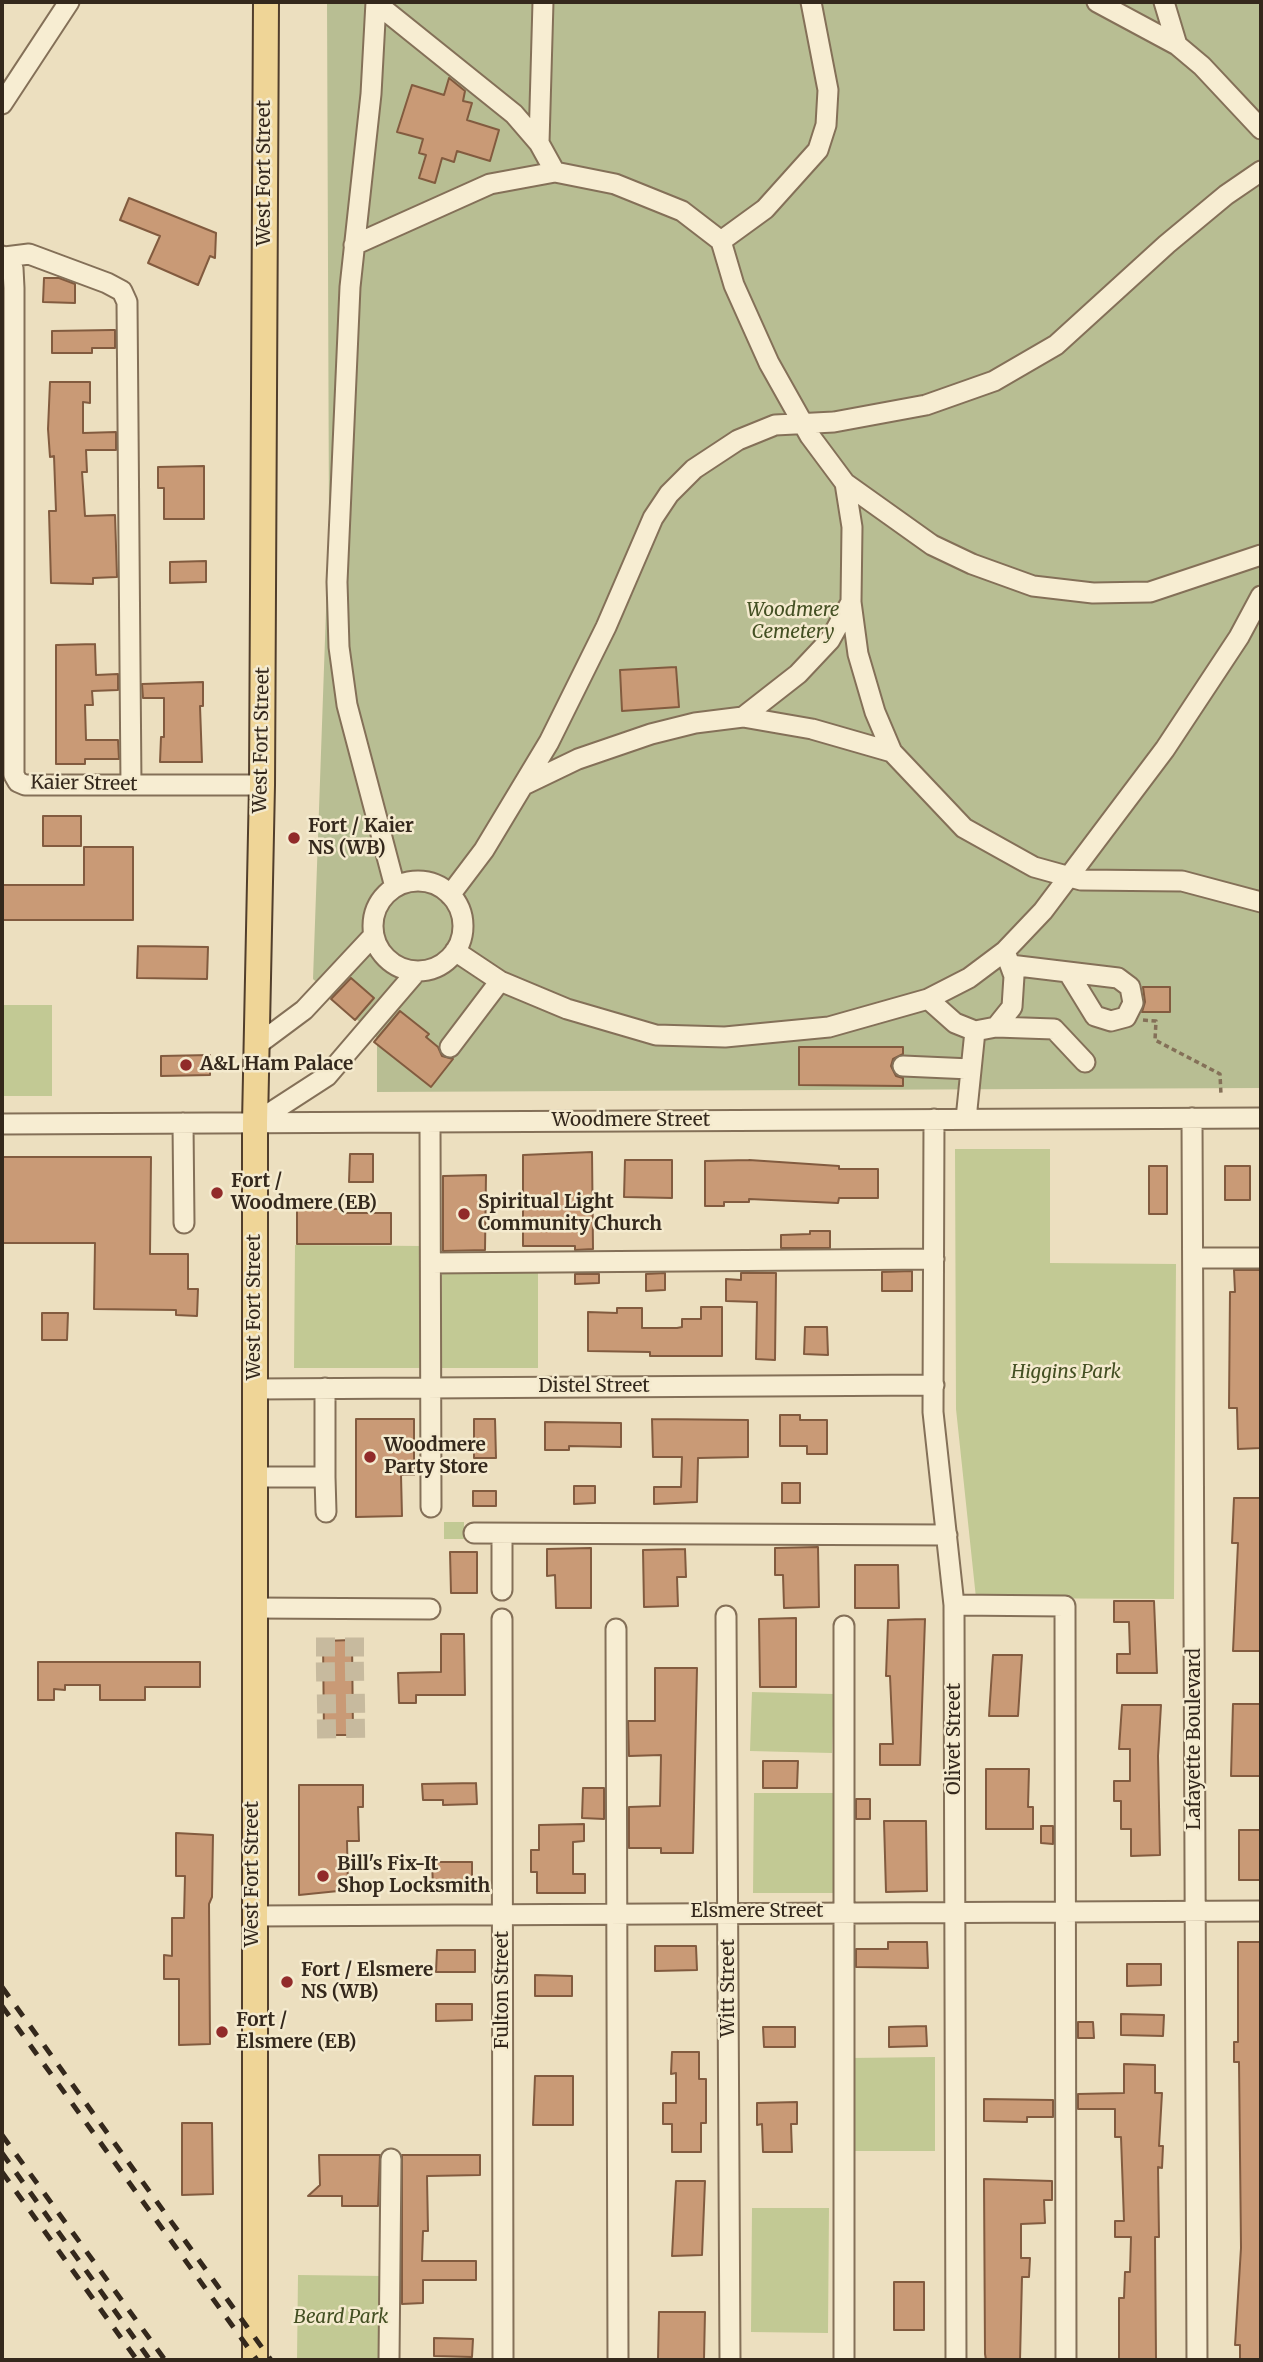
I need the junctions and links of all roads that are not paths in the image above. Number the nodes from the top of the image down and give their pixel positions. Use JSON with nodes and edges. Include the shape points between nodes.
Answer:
{"nodes":[{"id":1,"x":69,"y":2,"type":"edge"},
{"id":2,"x":266,"y":2,"type":"edge"},
{"id":3,"x":376,"y":2,"type":"edge"},
{"id":4,"x":543,"y":2,"type":"edge"},
{"id":5,"x":811,"y":2,"type":"edge"},
{"id":6,"x":1097,"y":2,"type":"edge"},
{"id":7,"x":1164,"y":2,"type":"edge"},
{"id":8,"x":1177,"y":45,"type":"junction"},
{"id":9,"x":2,"y":104,"type":"edge"},
{"id":10,"x":1261,"y":129,"type":"edge"},
{"id":11,"x":539,"y":143,"type":"junction"},
{"id":12,"x":1261,"y":171,"type":"edge"},
{"id":13,"x":555,"y":172,"type":"junction"},
{"id":14,"x":720,"y":241,"type":"junction"},
{"id":15,"x":354,"y":246,"type":"junction"},
{"id":16,"x":3,"y":257,"type":"edge"},
{"id":17,"x":803,"y":423,"type":"junction"},
{"id":18,"x":845,"y":483,"type":"junction"},
{"id":19,"x":1261,"y":555,"type":"edge"},
{"id":20,"x":1261,"y":596,"type":"edge"},
{"id":21,"x":851,"y":602,"type":"junction"},
{"id":22,"x":743,"y":717,"type":"junction"},
{"id":23,"x":891,"y":752,"type":"junction"},
{"id":24,"x":131,"y":785,"type":"junction"},
{"id":25,"x":262,"y":785,"type":"junction"},
{"id":26,"x":524,"y":785,"type":"junction"},
{"id":27,"x":1068,"y":877,"type":"junction"},
{"id":28,"x":396,"y":887,"type":"junction"},
{"id":29,"x":450,"y":895,"type":"junction"},
{"id":30,"x":1261,"y":902,"type":"edge"},
{"id":31,"x":374,"y":935,"type":"junction"},
{"id":32,"x":455,"y":951,"type":"junction"},
{"id":33,"x":1008,"y":958,"type":"junction"},
{"id":34,"x":417,"y":971,"type":"junction"},
{"id":35,"x":1068,"y":972,"type":"junction"},
{"id":36,"x":500,"y":981,"type":"junction"},
{"id":37,"x":928,"y":999,"type":"junction"},
{"id":38,"x":996,"y":1027,"type":"junction"},
{"id":39,"x":975,"y":1031,"type":"junction"},
{"id":40,"x":257,"y":1045,"type":"junction"},
{"id":41,"x":450,"y":1046,"type":"dead end"},
{"id":42,"x":1084,"y":1062,"type":"dead end"},
{"id":43,"x":903,"y":1066,"type":"dead end"},
{"id":44,"x":971,"y":1069,"type":"junction"},
{"id":45,"x":1192,"y":1118,"type":"junction"},
{"id":46,"x":1261,"y":1118,"type":"edge"},
{"id":47,"x":934,"y":1119,"type":"junction"},
{"id":48,"x":966,"y":1119,"type":"junction"},
{"id":49,"x":430,"y":1122,"type":"junction"},
{"id":50,"x":183,"y":1123,"type":"junction"},
{"id":51,"x":255,"y":1123,"type":"junction"},
{"id":52,"x":2,"y":1124,"type":"edge"},
{"id":53,"x":184,"y":1223,"type":"dead end"},
{"id":54,"x":1193,"y":1258,"type":"junction"},
{"id":55,"x":1261,"y":1258,"type":"edge"},
{"id":56,"x":934,"y":1259,"type":"junction"},
{"id":57,"x":431,"y":1263,"type":"junction"},
{"id":58,"x":934,"y":1385,"type":"junction"},
{"id":59,"x":326,"y":1388,"type":"junction"},
{"id":60,"x":432,"y":1388,"type":"junction"},
{"id":61,"x":254,"y":1389,"type":"junction"},
{"id":62,"x":254,"y":1477,"type":"junction"},
{"id":63,"x":324,"y":1477,"type":"junction"},
{"id":64,"x":430,"y":1507,"type":"dead end"},
{"id":65,"x":326,"y":1512,"type":"dead end"},
{"id":66,"x":474,"y":1533,"type":"dead end"},
{"id":67,"x":502,"y":1534,"type":"junction"},
{"id":68,"x":947,"y":1535,"type":"junction"},
{"id":69,"x":502,"y":1590,"type":"dead end"},
{"id":70,"x":954,"y":1605,"type":"junction"},
{"id":71,"x":254,"y":1608,"type":"junction"},
{"id":72,"x":430,"y":1609,"type":"dead end"},
{"id":73,"x":726,"y":1616,"type":"dead end"},
{"id":74,"x":502,"y":1619,"type":"dead end"},
{"id":75,"x":844,"y":1626,"type":"dead end"},
{"id":76,"x":616,"y":1629,"type":"dead end"},
{"id":77,"x":1196,"y":1911,"type":"junction"},
{"id":78,"x":1261,"y":1911,"type":"edge"},
{"id":79,"x":616,"y":1912,"type":"junction"},
{"id":80,"x":842,"y":1912,"type":"junction"},
{"id":81,"x":956,"y":1912,"type":"junction"},
{"id":82,"x":1063,"y":1912,"type":"junction"},
{"id":83,"x":503,"y":1913,"type":"junction"},
{"id":84,"x":729,"y":1913,"type":"junction"},
{"id":85,"x":253,"y":1916,"type":"junction"},
{"id":86,"x":391,"y":2159,"type":"dead end"},
{"id":87,"x":255,"y":2360,"type":"edge"},
{"id":88,"x":389,"y":2360,"type":"edge"},
{"id":89,"x":503,"y":2360,"type":"edge"},
{"id":90,"x":618,"y":2360,"type":"edge"},
{"id":91,"x":730,"y":2360,"type":"edge"},
{"id":92,"x":844,"y":2360,"type":"edge"},
{"id":93,"x":956,"y":2360,"type":"edge"},
{"id":94,"x":1066,"y":2360,"type":"edge"},
{"id":95,"x":1197,"y":2360,"type":"edge"}],
"edges":[{"from":1,"to":9,"type":"street"},
{"from":2,"to":25,"type":"main road","name":"West Fort Street"},
{"from":3,"to":11,"type":"street","via":[[514,114]]},
{"from":3,"to":15,"type":"street"},
{"from":4,"to":11,"type":"street"},
{"from":5,"to":14,"type":"street","via":[[828,90],[826,125],[818,150],[765,209]]},
{"from":6,"to":8,"type":"street"},
{"from":7,"to":8,"type":"street"},
{"from":8,"to":10,"type":"street"},
{"from":11,"to":13,"type":"street"},
{"from":12,"to":17,"type":"street","via":[[1177,235],[1056,345],[995,381],[926,405]]},
{"from":13,"to":14,"type":"street","via":[[615,184],[682,211]]},
{"from":13,"to":15,"type":"street","via":[[490,184]]},
{"from":14,"to":17,"type":"street","via":[[769,363]]},
{"from":15,"to":28,"type":"street","via":[[344,373],[339,647],[347,705]]},
{"from":16,"to":24,"type":"street","via":[[29,254],[107,283],[122,291],[127,302]]},
{"from":16,"to":24,"type":"street","name":"Kaier Street","via":[[13,268],[14,775],[25,785]]},
{"from":17,"to":18,"type":"street"},
{"from":17,"to":26,"type":"street","via":[[775,425],[738,440],[694,469],[669,494],[641,543],[549,743]]},
{"from":18,"to":19,"type":"street","via":[[932,545],[1033,586],[1093,593],[1150,592]]},
{"from":18,"to":21,"type":"street","via":[[852,527]]},
{"from":20,"to":27,"type":"street","via":[[1165,749]]},
{"from":21,"to":22,"type":"street","via":[[830,640],[798,674]]},
{"from":21,"to":23,"type":"street","via":[[858,654]]},
{"from":22,"to":23,"type":"street","via":[[812,729]]},
{"from":22,"to":26,"type":"street","via":[[651,734],[578,759]]},
{"from":23,"to":27,"type":"street","via":[[964,828],[1034,867]]},
{"from":24,"to":25,"type":"street","name":"Kaier Street"},
{"from":25,"to":40,"type":"main road","name":"West Fort Street"},
{"from":26,"to":29,"type":"street"},
{"from":27,"to":30,"type":"street","via":[[1182,881]]},
{"from":27,"to":33,"type":"street"},
{"from":28,"to":29,"type":"street","via":[[418,881],[433,883]]},
{"from":28,"to":31,"type":"street","via":[[374,914]]},
{"from":29,"to":32,"type":"street","via":[[462,916],[463,930]]},
{"from":31,"to":34,"type":"street","via":[[389,961]]},
{"from":31,"to":40,"type":"street","via":[[304,1010]]},
{"from":32,"to":34,"type":"street","via":[[438,967]]},
{"from":32,"to":36,"type":"street"},
{"from":33,"to":35,"type":"street"},
{"from":33,"to":37,"type":"street"},
{"from":33,"to":38,"type":"street","via":[[1014,976],[1012,1007]]},
{"from":34,"to":51,"type":"street","via":[[327,1076]]},
{"from":35,"to":35,"type":"street","via":[[1095,1016],[1111,1021],[1126,1017],[1133,1003],[1130,987],[1118,978]]},
{"from":36,"to":37,"type":"street","via":[[567,1009],[656,1035],[725,1037],[829,1027]]},
{"from":36,"to":41,"type":"street"},
{"from":37,"to":39,"type":"street","via":[[955,1023]]},
{"from":38,"to":39,"type":"street"},
{"from":38,"to":42,"type":"street","via":[[1054,1029]]},
{"from":39,"to":44,"type":"street"},
{"from":40,"to":51,"type":"main road","name":"West Fort Street"},
{"from":43,"to":44,"type":"street"},
{"from":44,"to":48,"type":"street"},
{"from":45,"to":46,"type":"street","name":"Woodmere Street"},
{"from":45,"to":48,"type":"street","name":"Woodmere Street"},
{"from":45,"to":54,"type":"street","name":"Lafayette Boulevard"},
{"from":47,"to":48,"type":"street","name":"Woodmere Street"},
{"from":47,"to":49,"type":"street","name":"Woodmere Street"},
{"from":47,"to":56,"type":"street","name":"Olivet Street"},
{"from":49,"to":51,"type":"street","name":"Woodmere Street"},
{"from":49,"to":57,"type":"street"},
{"from":50,"to":51,"type":"street","name":"Woodmere Street"},
{"from":50,"to":52,"type":"street","name":"Woodmere Street"},
{"from":50,"to":53,"type":"street"},
{"from":51,"to":61,"type":"main road","name":"West Fort Street"},
{"from":54,"to":55,"type":"street"},
{"from":54,"to":77,"type":"street","name":"Lafayette Boulevard"},
{"from":56,"to":57,"type":"street"},
{"from":56,"to":58,"type":"street","name":"Olivet Street"},
{"from":57,"to":60,"type":"street"},
{"from":58,"to":60,"type":"street","name":"Distel Street"},
{"from":58,"to":68,"type":"street","name":"Olivet Street"},
{"from":59,"to":60,"type":"street","name":"Distel Street"},
{"from":59,"to":61,"type":"street","name":"Distel Street"},
{"from":59,"to":63,"type":"street"},
{"from":60,"to":64,"type":"street"},
{"from":61,"to":62,"type":"main road","name":"West Fort Street"},
{"from":62,"to":63,"type":"street"},
{"from":62,"to":71,"type":"main road","name":"West Fort Street"},
{"from":63,"to":65,"type":"street"},
{"from":66,"to":67,"type":"street"},
{"from":67,"to":68,"type":"street"},
{"from":67,"to":69,"type":"street"},
{"from":68,"to":70,"type":"street","name":"Olivet Street"},
{"from":70,"to":81,"type":"street","name":"Olivet Street"},
{"from":70,"to":82,"type":"street","via":[[1065,1606]]},
{"from":71,"to":72,"type":"street"},
{"from":71,"to":85,"type":"main road","name":"West Fort Street"},
{"from":73,"to":84,"type":"street","name":"Witt Street"},
{"from":74,"to":83,"type":"street","name":"Fulton Street"},
{"from":75,"to":80,"type":"street"},
{"from":76,"to":79,"type":"street"},
{"from":77,"to":78,"type":"street","name":"Elsmere Street"},
{"from":77,"to":82,"type":"street","name":"Elsmere Street"},
{"from":77,"to":95,"type":"street","name":"Lafayette Boulevard"},
{"from":79,"to":83,"type":"street","name":"Elsmere Street"},
{"from":79,"to":84,"type":"street","name":"Elsmere Street"},
{"from":79,"to":90,"type":"street"},
{"from":80,"to":81,"type":"street","name":"Elsmere Street"},
{"from":80,"to":84,"type":"street","name":"Elsmere Street"},
{"from":80,"to":92,"type":"street"},
{"from":81,"to":82,"type":"street","name":"Elsmere Street"},
{"from":81,"to":93,"type":"street","name":"Olivet Street"},
{"from":82,"to":94,"type":"street"},
{"from":83,"to":85,"type":"street","name":"Elsmere Street"},
{"from":83,"to":89,"type":"street","name":"Fulton Street"},
{"from":84,"to":91,"type":"street","name":"Witt Street"},
{"from":85,"to":87,"type":"main road","name":"West Fort Street"},
{"from":86,"to":88,"type":"street"}]}
